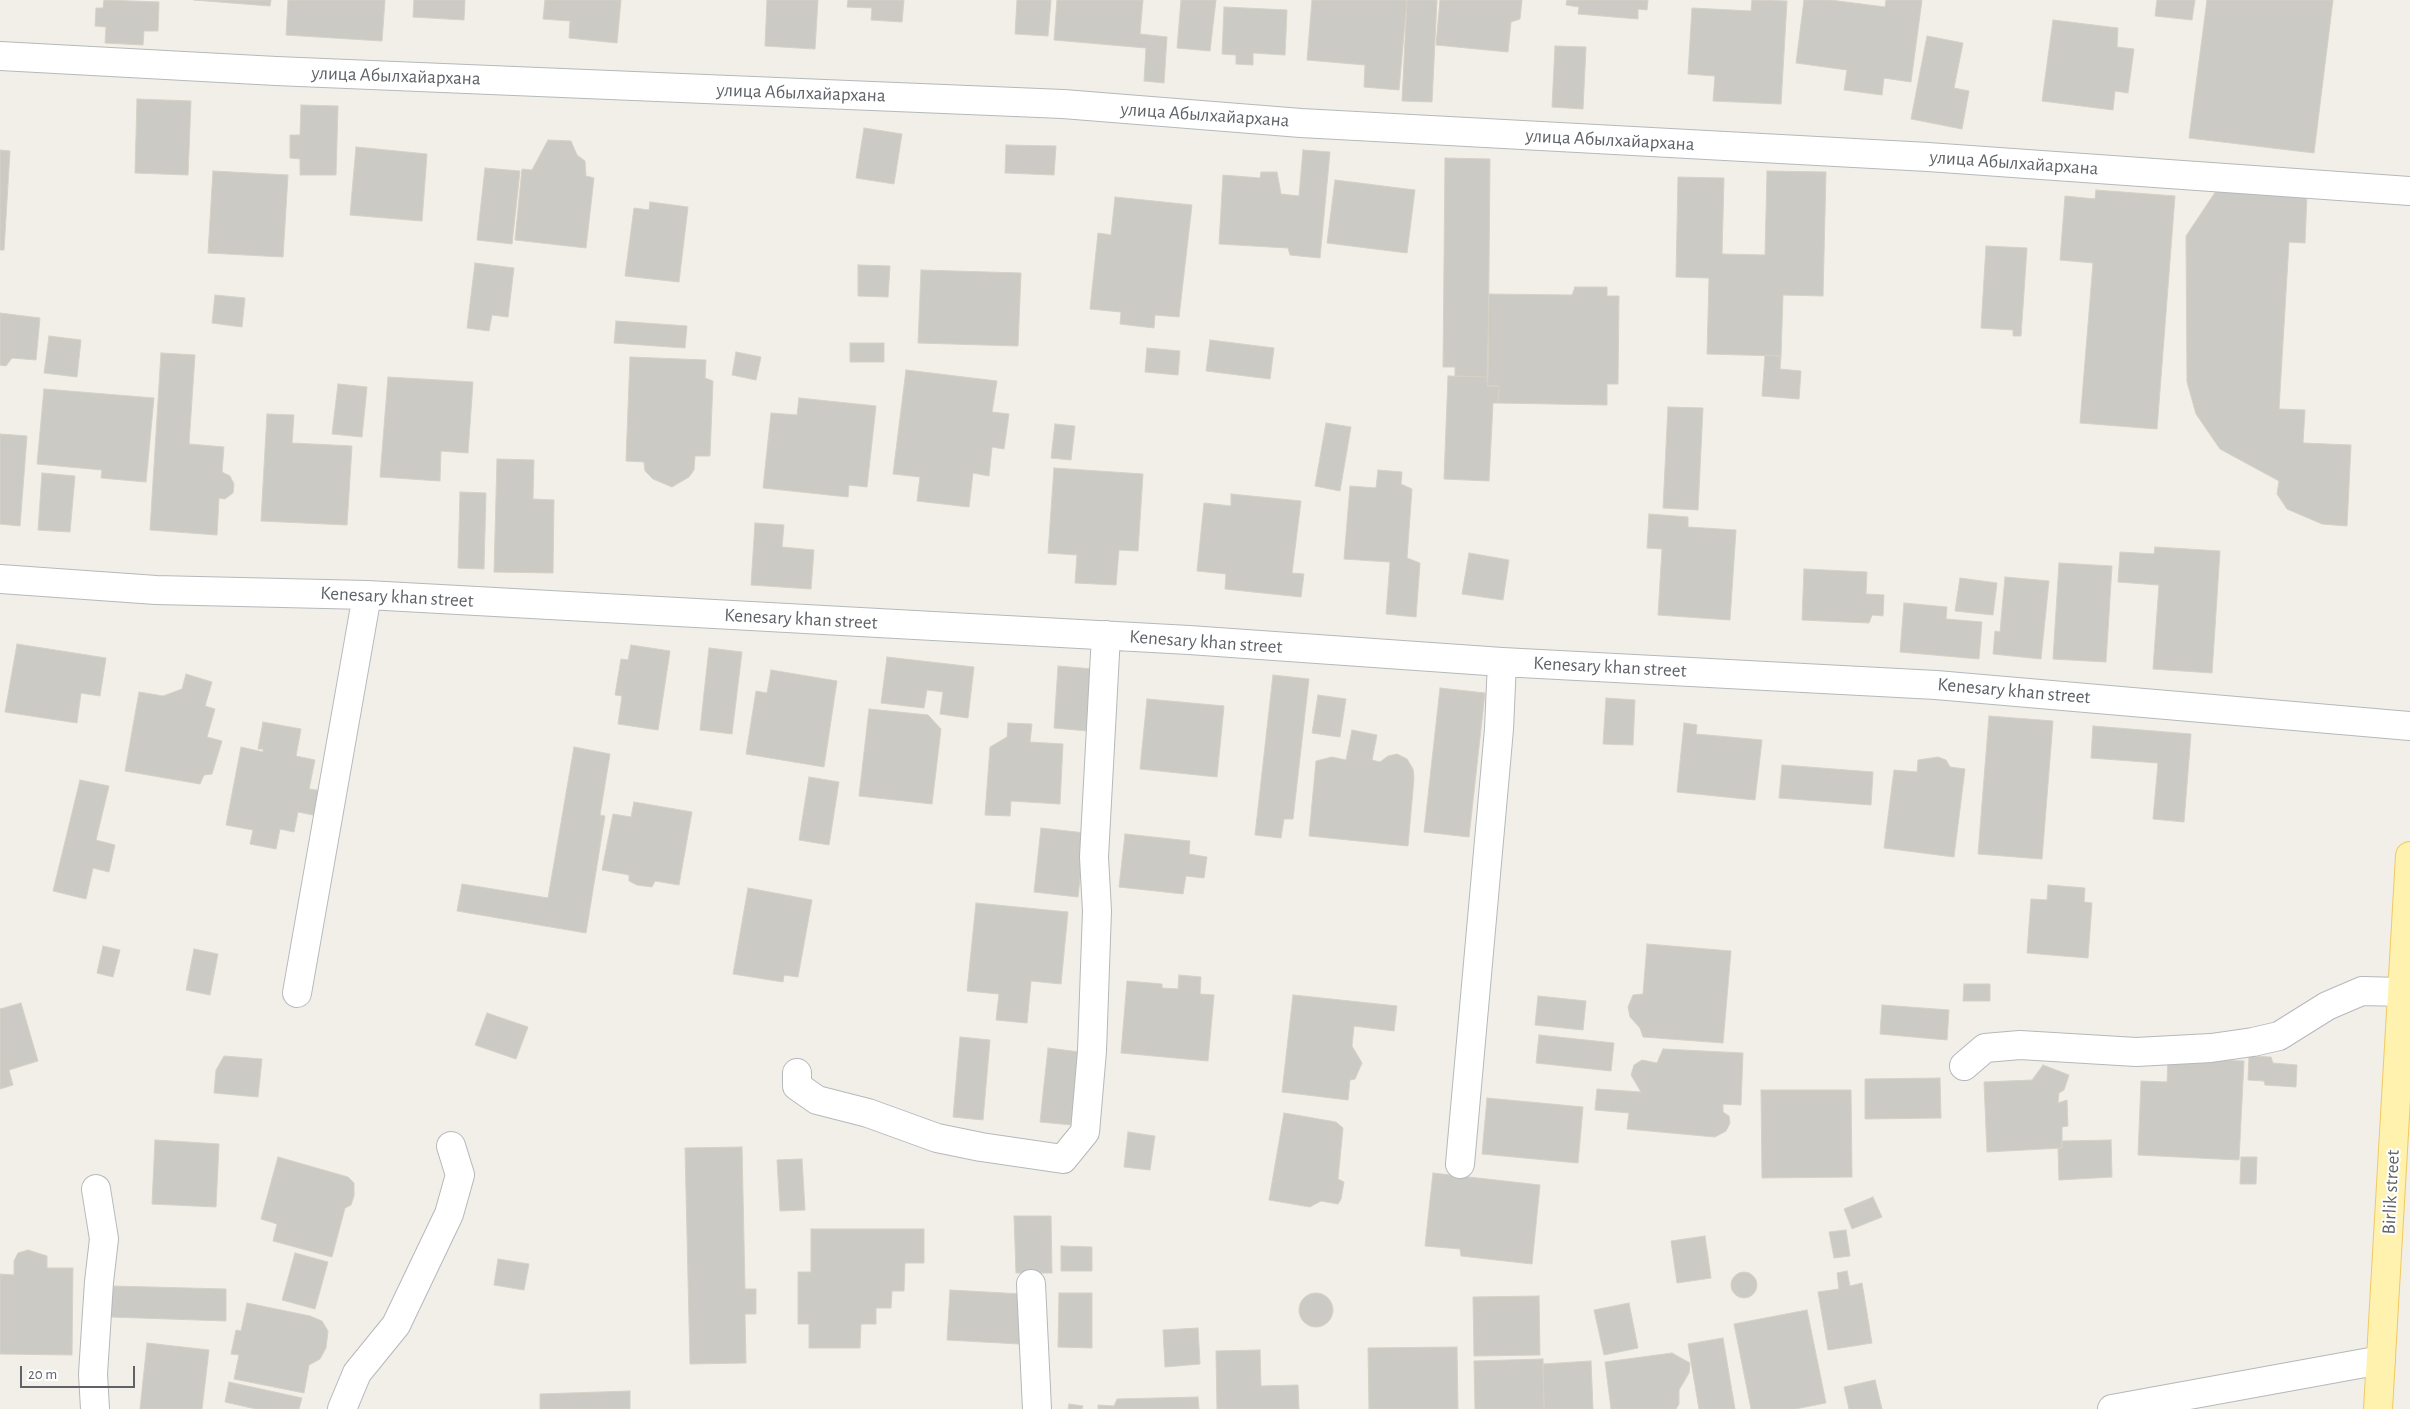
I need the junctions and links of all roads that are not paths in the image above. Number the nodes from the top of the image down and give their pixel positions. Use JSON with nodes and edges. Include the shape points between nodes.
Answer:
{"nodes":[{"id":1,"x":0,"y":56,"type":"edge"},
{"id":2,"x":2410,"y":191,"type":"edge"},
{"id":3,"x":0,"y":579,"type":"edge"},
{"id":4,"x":366,"y":594,"type":"junction"},
{"id":5,"x":1106,"y":635,"type":"junction"},
{"id":6,"x":1502,"y":662,"type":"junction"},
{"id":7,"x":2410,"y":726,"type":"edge"},
{"id":8,"x":2410,"y":856,"type":"edge"},
{"id":9,"x":2403,"y":992,"type":"junction"},
{"id":10,"x":297,"y":993,"type":"dead end"},
{"id":11,"x":1964,"y":1066,"type":"dead end"},
{"id":12,"x":797,"y":1073,"type":"dead end"},
{"id":13,"x":451,"y":1146,"type":"dead end"},
{"id":14,"x":1460,"y":1164,"type":"dead end"},
{"id":15,"x":96,"y":1189,"type":"dead end"},
{"id":16,"x":1031,"y":1284,"type":"dead end"},
{"id":17,"x":2381,"y":1360,"type":"junction"},
{"id":18,"x":95,"y":1409,"type":"edge"},
{"id":19,"x":342,"y":1409,"type":"edge"},
{"id":20,"x":1037,"y":1409,"type":"edge"},
{"id":21,"x":2112,"y":1409,"type":"edge"},
{"id":22,"x":2378,"y":1409,"type":"edge"}],
"edges":[{"from":1,"to":2,"type":"street","name":"улица Абылхайархана","via":[[276,72],[1063,104],[1301,123],[1928,157]]},
{"from":3,"to":4,"type":"street","name":"Kenesary khan street","via":[[156,590]]},
{"from":4,"to":5,"type":"street","name":"Kenesary khan street"},
{"from":4,"to":10,"type":"street"},
{"from":5,"to":6,"type":"street","name":"Kenesary khan street"},
{"from":5,"to":12,"type":"street","via":[[1094,856],[1098,912],[1085,1132],[1063,1159],[972,1146],[817,1100],[797,1086]]},
{"from":6,"to":7,"type":"street","name":"Kenesary khan street","via":[[1936,684]]},
{"from":6,"to":14,"type":"street","via":[[1499,729]]},
{"from":8,"to":9,"type":"main road","name":"Birlik street"},
{"from":9,"to":11,"type":"street","via":[[2362,991],[2327,1006],[2279,1036],[2253,1042],[2136,1052],[2020,1045],[1985,1048]]},
{"from":9,"to":17,"type":"main road","name":"Birlik street"},
{"from":13,"to":19,"type":"street","via":[[460,1175],[449,1214],[396,1325],[357,1373]]},
{"from":15,"to":18,"type":"street","via":[[104,1240],[93,1374]]},
{"from":16,"to":20,"type":"street"},
{"from":17,"to":21,"type":"street"},
{"from":17,"to":22,"type":"main road","name":"Birlik street"}]}
